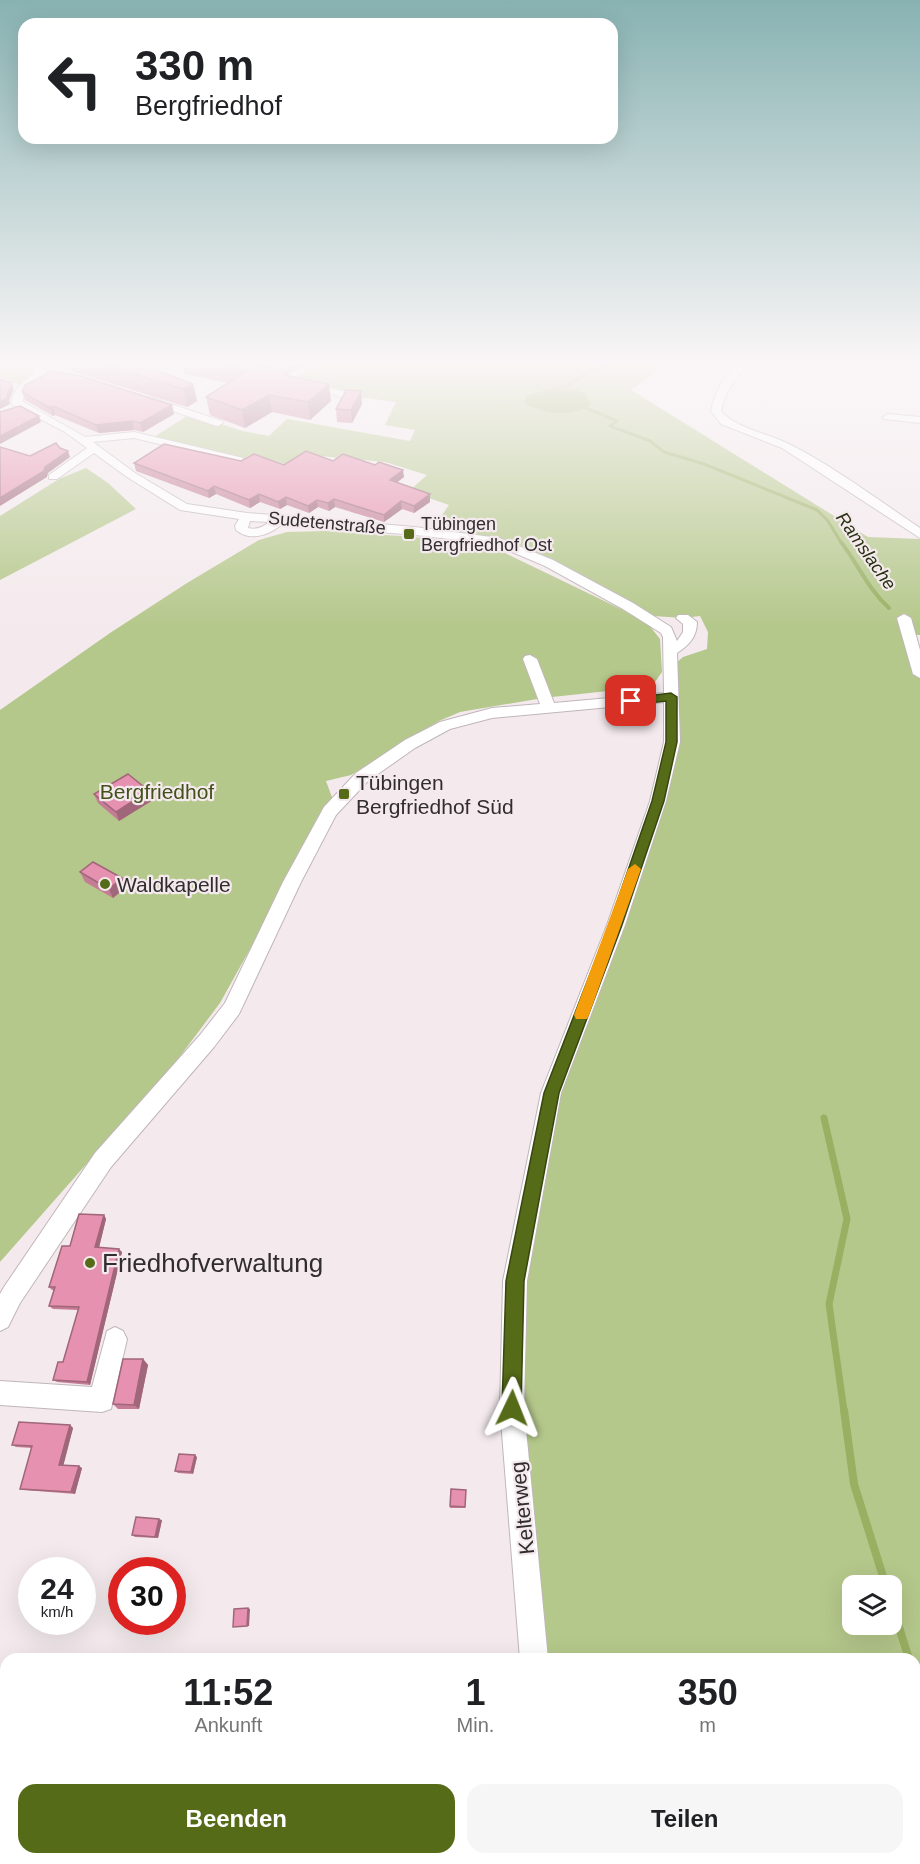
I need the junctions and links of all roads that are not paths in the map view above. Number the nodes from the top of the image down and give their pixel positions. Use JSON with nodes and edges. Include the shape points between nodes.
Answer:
{"nodes":[{"id":1,"x":88,"y":452,"type":"edge"},
{"id":2,"x":99,"y":452,"type":"edge"},
{"id":3,"x":205,"y":452,"type":"edge"},
{"id":4,"x":796,"y":452,"type":"edge"},
{"id":5,"x":239,"y":460,"type":"edge"},
{"id":6,"x":53,"y":477,"type":"dead end"},
{"id":7,"x":920,"y":534,"type":"edge"},
{"id":8,"x":699,"y":616,"type":"dead end"},
{"id":9,"x":910,"y":616,"type":"edge"},
{"id":10,"x":683,"y":618,"type":"junction"},
{"id":11,"x":657,"y":623,"type":"junction"},
{"id":12,"x":671,"y":651,"type":"junction"},
{"id":13,"x":530,"y":659,"type":"dead end"},
{"id":14,"x":920,"y":674,"type":"edge"},
{"id":15,"x":671,"y":697,"type":"junction"},
{"id":16,"x":549,"y":708,"type":"junction"},
{"id":17,"x":6,"y":1297,"type":"edge"},
{"id":18,"x":0,"y":1319,"type":"edge"},
{"id":19,"x":115,"y":1339,"type":"dead end"},
{"id":20,"x":0,"y":1393,"type":"edge"},
{"id":21,"x":533,"y":1653,"type":"edge"}],
"edges":[{"from":1,"to":6,"type":"street"},
{"from":2,"to":11,"type":"street","name":"Sudetenstraße","via":[[184,507],[247,517],[242,530],[262,532],[279,520],[495,541],[549,563]]},
{"from":3,"to":5,"type":"street"},
{"from":4,"to":7,"type":"street"},
{"from":8,"to":10,"type":"street"},
{"from":9,"to":14,"type":"street"},
{"from":10,"to":11,"type":"street"},
{"from":10,"to":12,"type":"street","via":[[690,622],[691,630],[685,642]]},
{"from":11,"to":12,"type":"street","via":[[670,637]]},
{"from":12,"to":15,"type":"street"},
{"from":13,"to":16,"type":"street"},
{"from":15,"to":16,"type":"street"},
{"from":15,"to":21,"type":"street","name":"Kelterweg","via":[[672,742],[658,801],[616,925],[551,1093],[515,1281],[512,1408]]},
{"from":16,"to":17,"type":"street","via":[[492,713],[445,725],[381,762],[348,789],[330,811],[292,882],[232,1008],[103,1160]]},
{"from":17,"to":18,"type":"street"},
{"from":19,"to":20,"type":"street","via":[[102,1400]]}]}
